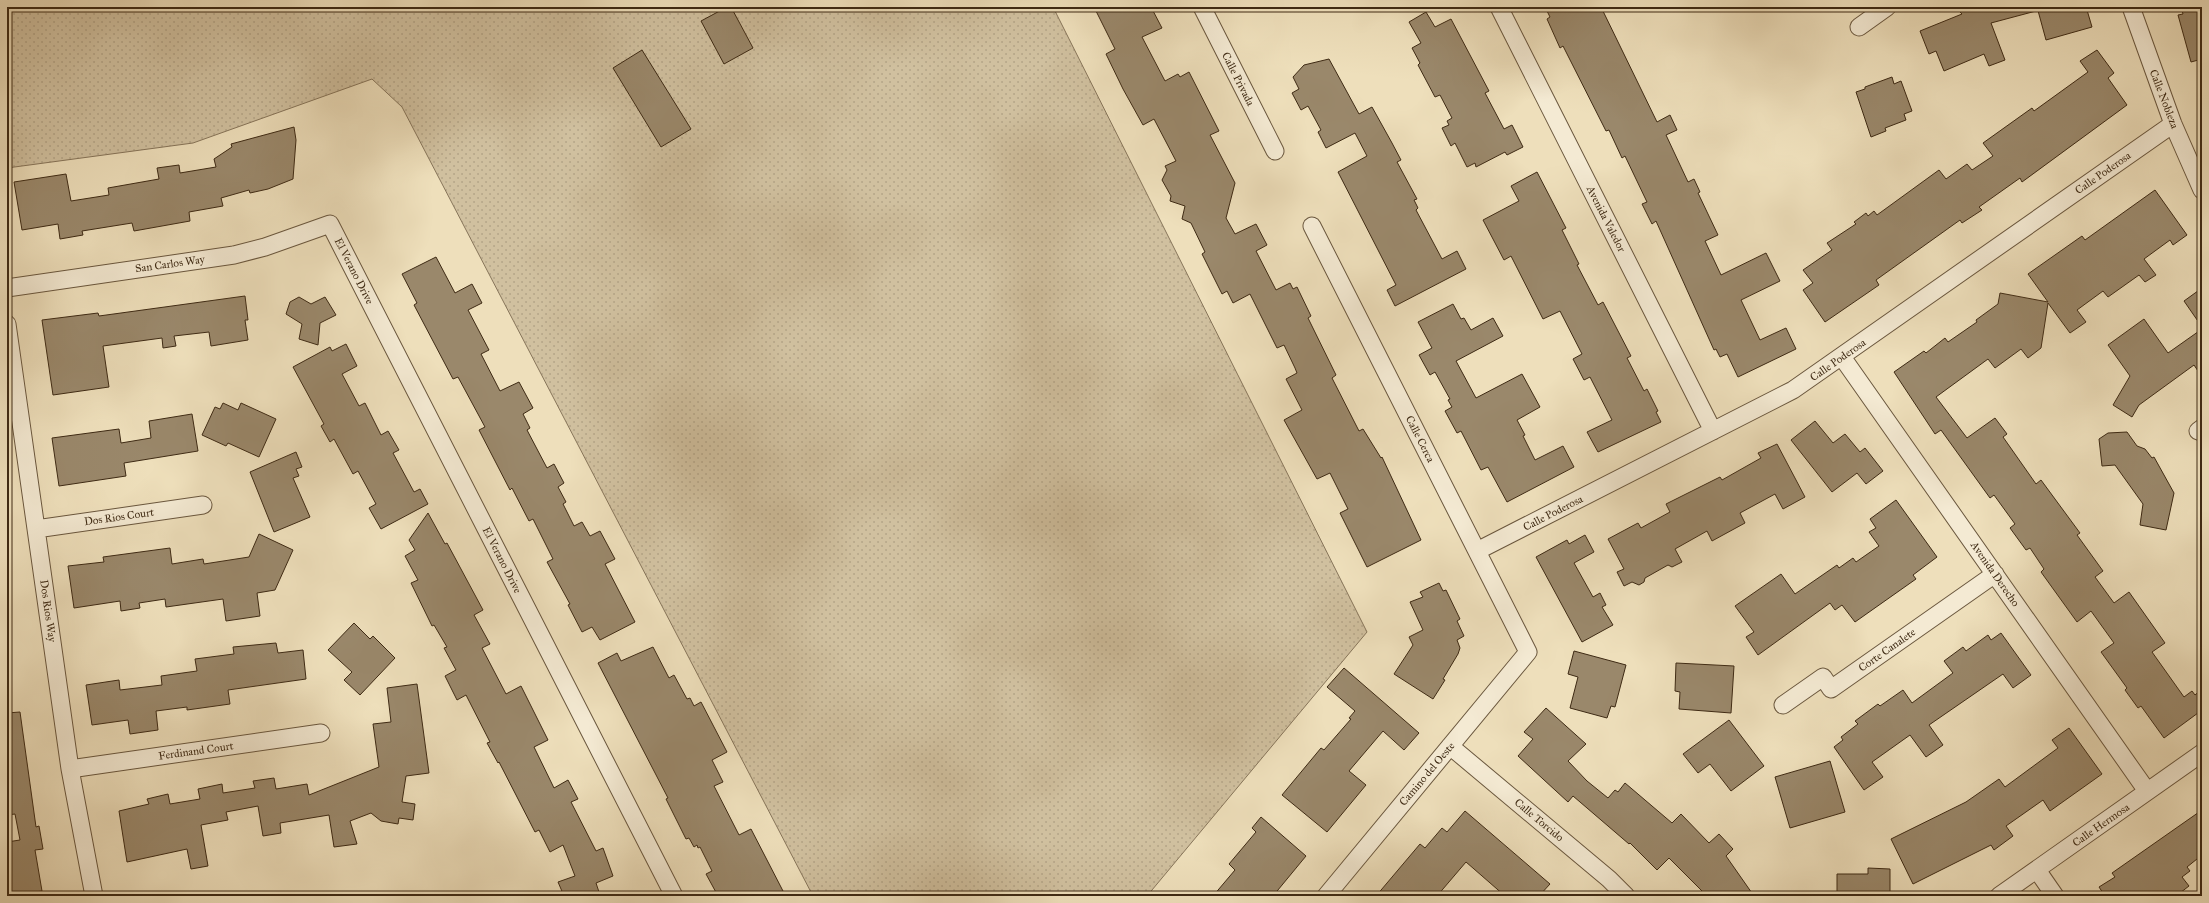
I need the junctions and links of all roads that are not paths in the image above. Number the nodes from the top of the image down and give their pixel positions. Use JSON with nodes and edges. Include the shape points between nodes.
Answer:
{"nodes":[{"id":1,"x":1202,"y":7,"type":"edge"},
{"id":2,"x":1499,"y":7,"type":"edge"},
{"id":3,"x":1887,"y":7,"type":"edge"},
{"id":4,"x":2131,"y":7,"type":"edge"},
{"id":5,"x":1859,"y":27,"type":"dead end"},
{"id":6,"x":2173,"y":124,"type":"junction"},
{"id":7,"x":1275,"y":152,"type":"dead end"},
{"id":8,"x":2202,"y":190,"type":"edge"},
{"id":9,"x":330,"y":224,"type":"joint"},
{"id":10,"x":1312,"y":226,"type":"dead end"},
{"id":11,"x":7,"y":288,"type":"edge"},
{"id":12,"x":7,"y":324,"type":"edge"},
{"id":13,"x":1842,"y":357,"type":"junction"},
{"id":14,"x":1713,"y":431,"type":"junction"},
{"id":15,"x":203,"y":505,"type":"dead end"},
{"id":16,"x":36,"y":529,"type":"junction"},
{"id":17,"x":1477,"y":551,"type":"junction"},
{"id":18,"x":1995,"y":574,"type":"junction"},
{"id":19,"x":1528,"y":652,"type":"joint"},
{"id":20,"x":1784,"y":705,"type":"dead end"},
{"id":21,"x":321,"y":733,"type":"dead end"},
{"id":22,"x":1450,"y":746,"type":"junction"},
{"id":23,"x":2202,"y":753,"type":"edge"},
{"id":24,"x":70,"y":769,"type":"junction"},
{"id":25,"x":2147,"y":792,"type":"junction"},
{"id":26,"x":2037,"y":870,"type":"junction"},
{"id":27,"x":2019,"y":890,"type":"edge"},
{"id":28,"x":94,"y":896,"type":"edge"},
{"id":29,"x":674,"y":896,"type":"edge"},
{"id":30,"x":1326,"y":896,"type":"edge"},
{"id":31,"x":1626,"y":896,"type":"edge"},
{"id":32,"x":1999,"y":896,"type":"edge"},
{"id":33,"x":2055,"y":896,"type":"edge"}],
"edges":[{"from":1,"to":7,"type":"street","name":"Calle Privada"},
{"from":2,"to":14,"type":"street","name":"Avenida Valedor"},
{"from":3,"to":5,"type":"street"},
{"from":4,"to":6,"type":"street","name":"Calle Nobleza"},
{"from":6,"to":8,"type":"street","name":"Calle Nobleza"},
{"from":6,"to":13,"type":"street","name":"Calle Poderosa"},
{"from":9,"to":11,"type":"street","name":"San Carlos Way","via":[[234,255]]},
{"from":9,"to":29,"type":"street","name":"El Verano Drive"},
{"from":10,"to":17,"type":"street","name":"Calle Cerca"},
{"from":12,"to":16,"type":"street","name":"Dos Rios Way"},
{"from":13,"to":14,"type":"street","name":"Calle Poderosa","via":[[1793,390]]},
{"from":13,"to":18,"type":"street","name":"Avenida Derecho"},
{"from":14,"to":17,"type":"street","name":"Calle Poderosa"},
{"from":15,"to":16,"type":"street","name":"Dos Rios Court"},
{"from":16,"to":24,"type":"street","name":"Dos Rios Way"},
{"from":17,"to":19,"type":"street","name":"Calle Cerca"},
{"from":18,"to":20,"type":"street","name":"Corte Canalete","via":[[1831,689],[1823,677]]},
{"from":18,"to":25,"type":"street","name":"Avenida Derecho"},
{"from":19,"to":22,"type":"street","name":"Camino del Oeste"},
{"from":21,"to":24,"type":"street","name":"Ferdinand Court"},
{"from":22,"to":30,"type":"street","name":"Camino del Oeste"},
{"from":22,"to":31,"type":"street","name":"Calle Torcido"},
{"from":23,"to":25,"type":"street","name":"Calle Hermosa"},
{"from":24,"to":28,"type":"street","name":"Dos Rios Way"},
{"from":25,"to":26,"type":"street","name":"Calle Hermosa"},
{"from":26,"to":27,"type":"street","name":"Calle Hermosa"},
{"from":26,"to":33,"type":"street"},
{"from":27,"to":32,"type":"street","name":"Calle Hermosa"}]}
